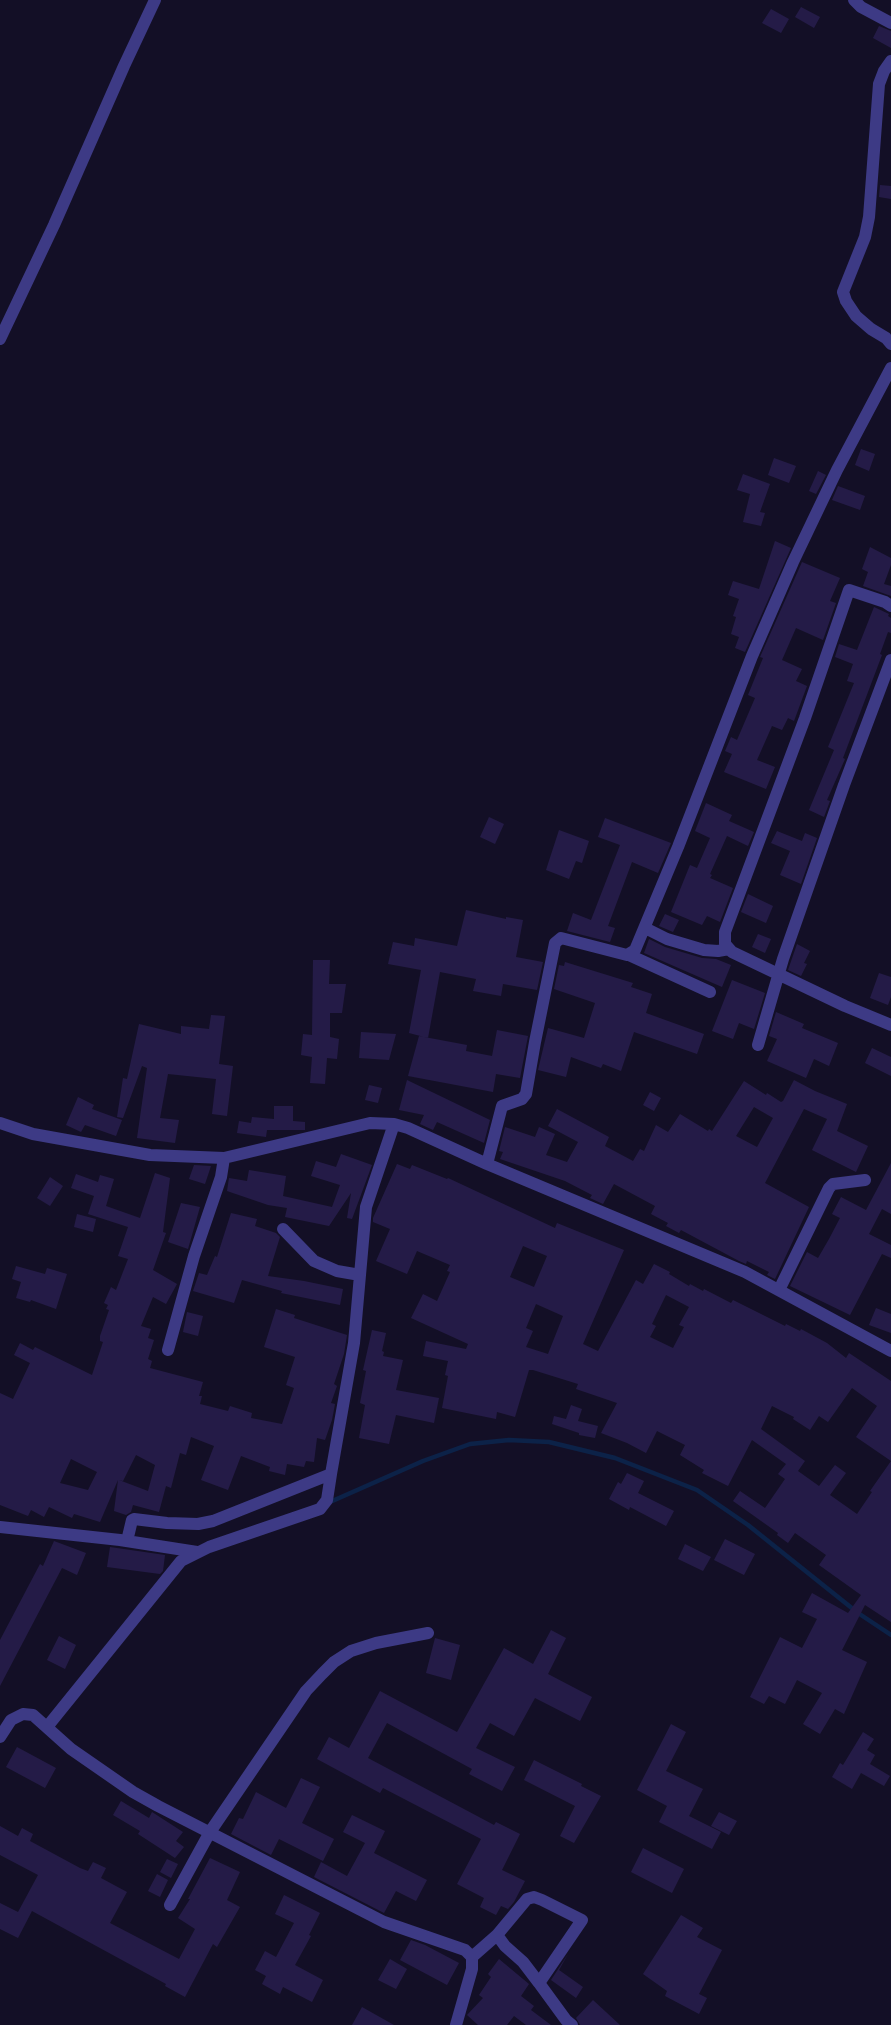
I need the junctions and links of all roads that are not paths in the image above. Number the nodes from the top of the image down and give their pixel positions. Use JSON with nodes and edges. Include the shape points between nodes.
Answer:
{"nodes":[{"id":1,"x":156,"y":0,"type":"edge"},
{"id":2,"x":854,"y":0,"type":"edge"},
{"id":3,"x":891,"y":23,"type":"edge"},
{"id":4,"x":891,"y":61,"type":"edge"},
{"id":5,"x":0,"y":339,"type":"edge"},
{"id":6,"x":891,"y":344,"type":"edge"},
{"id":7,"x":891,"y":368,"type":"edge"},
{"id":8,"x":891,"y":606,"type":"edge"},
{"id":9,"x":891,"y":660,"type":"edge"},
{"id":10,"x":645,"y":928,"type":"junction"},
{"id":11,"x":729,"y":949,"type":"junction"},
{"id":12,"x":629,"y":955,"type":"junction"},
{"id":13,"x":779,"y":975,"type":"junction"},
{"id":14,"x":710,"y":992,"type":"dead end"},
{"id":15,"x":891,"y":1025,"type":"edge"},
{"id":16,"x":758,"y":1045,"type":"dead end"},
{"id":17,"x":0,"y":1123,"type":"edge"},
{"id":18,"x":394,"y":1124,"type":"junction"},
{"id":19,"x":224,"y":1158,"type":"junction"},
{"id":20,"x":487,"y":1164,"type":"junction"},
{"id":21,"x":865,"y":1180,"type":"dead end"},
{"id":22,"x":283,"y":1229,"type":"dead end"},
{"id":23,"x":360,"y":1275,"type":"junction"},
{"id":24,"x":779,"y":1290,"type":"junction"},
{"id":25,"x":168,"y":1350,"type":"dead end"},
{"id":26,"x":891,"y":1351,"type":"edge"},
{"id":27,"x":331,"y":1478,"type":"junction"},
{"id":28,"x":0,"y":1527,"type":"edge"},
{"id":29,"x":129,"y":1531,"type":"junction"},
{"id":30,"x":197,"y":1552,"type":"junction"},
{"id":31,"x":428,"y":1633,"type":"dead end"},
{"id":32,"x":47,"y":1727,"type":"junction"},
{"id":33,"x":0,"y":1737,"type":"edge"},
{"id":34,"x":210,"y":1832,"type":"junction"},
{"id":35,"x":170,"y":1905,"type":"dead end"},
{"id":36,"x":497,"y":1935,"type":"junction"},
{"id":37,"x":472,"y":1957,"type":"junction"},
{"id":38,"x":539,"y":1983,"type":"junction"},
{"id":39,"x":456,"y":2025,"type":"edge"},
{"id":40,"x":572,"y":2025,"type":"edge"}],
"edges":[{"from":1,"to":5,"type":"street"},
{"from":2,"to":3,"type":"street"},
{"from":4,"to":6,"type":"street","via":[[878,90],[869,217],[843,292],[856,316]]},
{"from":7,"to":10,"type":"street","via":[[793,562],[752,656]]},
{"from":8,"to":11,"type":"street","via":[[850,590],[725,932],[725,944]]},
{"from":9,"to":13,"type":"street"},
{"from":10,"to":11,"type":"street","via":[[704,950]]},
{"from":10,"to":12,"type":"street","via":[[635,950]]},
{"from":11,"to":13,"type":"street"},
{"from":12,"to":14,"type":"street"},
{"from":12,"to":20,"type":"street","via":[[561,938],[556,941],[526,1094],[522,1099],[502,1106]]},
{"from":13,"to":15,"type":"street"},
{"from":13,"to":16,"type":"street"},
{"from":17,"to":19,"type":"street","via":[[33,1134],[150,1155]]},
{"from":18,"to":19,"type":"street","via":[[360,1124]]},
{"from":18,"to":20,"type":"street"},
{"from":18,"to":23,"type":"street","via":[[366,1207]]},
{"from":19,"to":25,"type":"street"},
{"from":20,"to":24,"type":"street","via":[[745,1272]]},
{"from":21,"to":24,"type":"street","via":[[833,1184],[829,1188]]},
{"from":22,"to":23,"type":"street","via":[[314,1261],[336,1271]]},
{"from":23,"to":27,"type":"street","via":[[354,1343]]},
{"from":24,"to":26,"type":"street"},
{"from":27,"to":29,"type":"street","via":[[213,1521]]},
{"from":27,"to":30,"type":"street","via":[[327,1500],[320,1509]]},
{"from":28,"to":29,"type":"street"},
{"from":29,"to":30,"type":"street"},
{"from":30,"to":32,"type":"street","via":[[173,1570]]},
{"from":31,"to":34,"type":"street","via":[[364,1646],[334,1662],[306,1691]]},
{"from":32,"to":33,"type":"street","via":[[33,1715],[23,1714],[11,1720]]},
{"from":32,"to":34,"type":"street","via":[[71,1749],[133,1792]]},
{"from":34,"to":35,"type":"street"},
{"from":34,"to":37,"type":"street","via":[[384,1922],[465,1950]]},
{"from":36,"to":37,"type":"street"},
{"from":36,"to":38,"type":"street"},
{"from":36,"to":38,"type":"street","via":[[527,1899],[534,1897],[582,1920]]},
{"from":37,"to":39,"type":"street","via":[[472,1969]]},
{"from":38,"to":40,"type":"street"}]}
